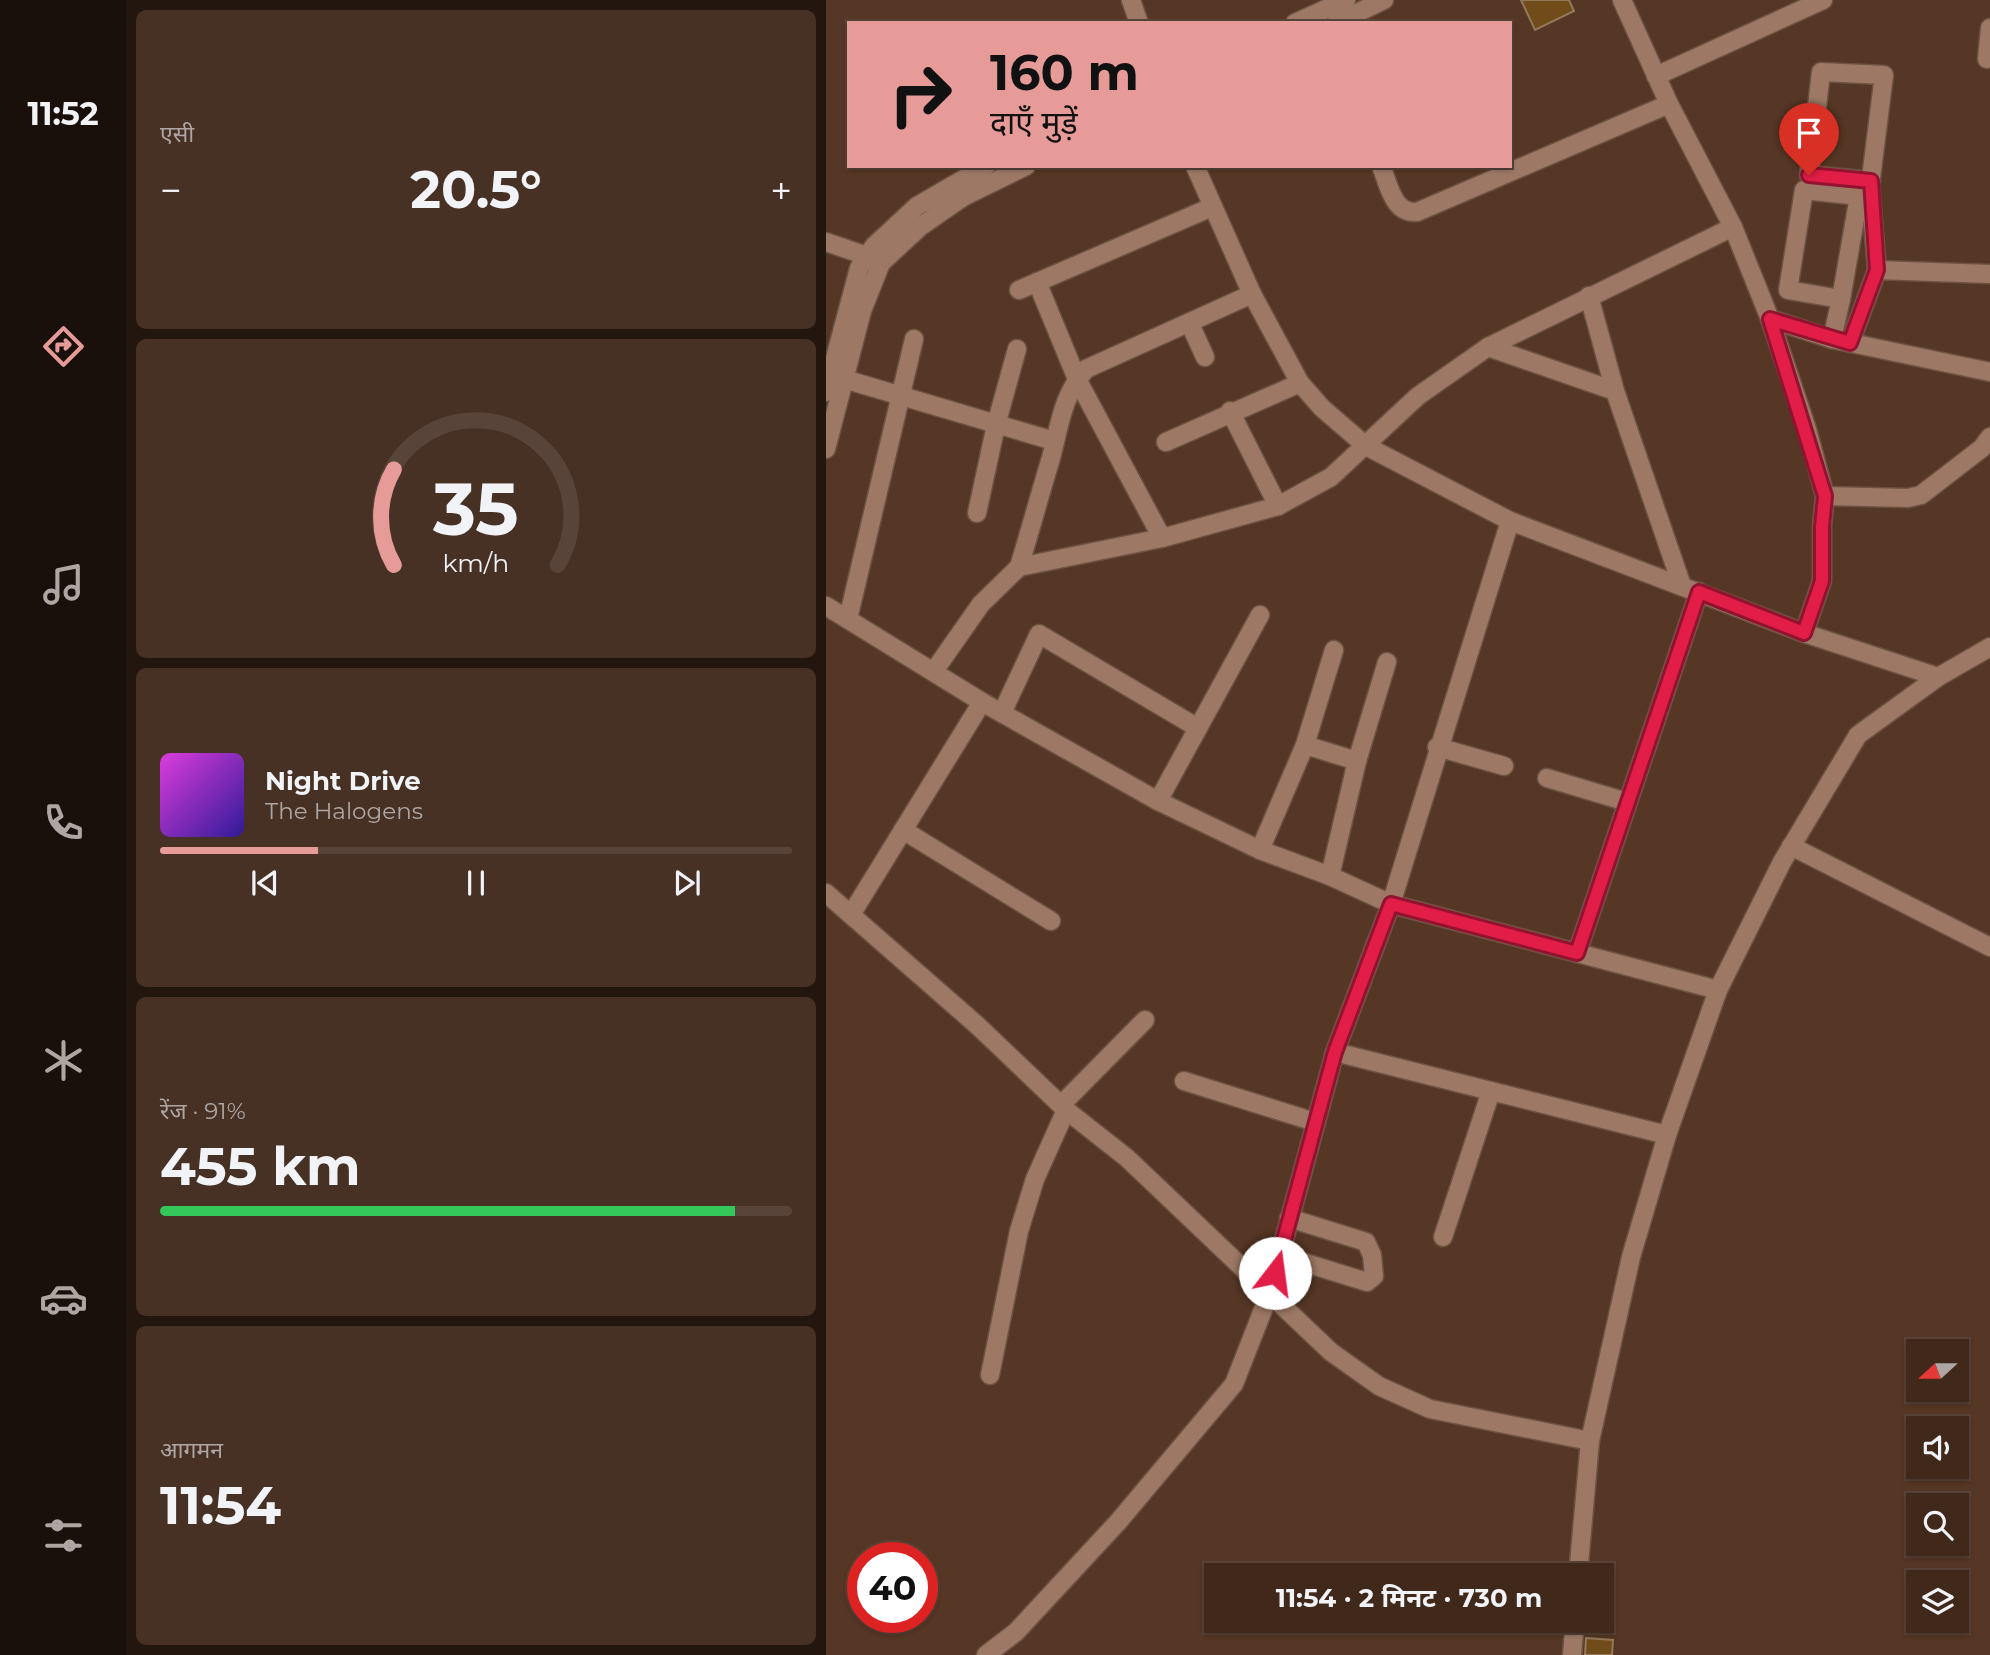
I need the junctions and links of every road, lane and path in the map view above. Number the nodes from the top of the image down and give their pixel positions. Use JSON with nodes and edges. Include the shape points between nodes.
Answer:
{"nodes":[{"id":1,"x":1131,"y":0,"type":"edge"},
{"id":2,"x":1346,"y":0,"type":"edge"},
{"id":3,"x":1384,"y":0,"type":"edge"},
{"id":4,"x":1622,"y":0,"type":"edge"},
{"id":5,"x":1823,"y":0,"type":"edge"},
{"id":6,"x":1138,"y":21,"type":"edge"},
{"id":7,"x":1300,"y":21,"type":"edge"},
{"id":8,"x":1340,"y":21,"type":"edge"},
{"id":9,"x":1990,"y":28,"type":"edge"},
{"id":10,"x":1987,"y":59,"type":"dead end"},
{"id":11,"x":1656,"y":76,"type":"junction"},
{"id":12,"x":1669,"y":104,"type":"junction"},
{"id":13,"x":983,"y":168,"type":"edge"},
{"id":14,"x":1022,"y":168,"type":"edge"},
{"id":15,"x":1196,"y":168,"type":"edge"},
{"id":16,"x":1382,"y":168,"type":"edge"},
{"id":17,"x":1871,"y":181,"type":"junction"},
{"id":18,"x":1212,"y":207,"type":"junction"},
{"id":19,"x":925,"y":212,"type":"junction"},
{"id":20,"x":1733,"y":226,"type":"junction"},
{"id":21,"x":826,"y":242,"type":"edge"},
{"id":22,"x":867,"y":256,"type":"junction"},
{"id":23,"x":1877,"y":270,"type":"junction"},
{"id":24,"x":1990,"y":274,"type":"edge"},
{"id":25,"x":1037,"y":282,"type":"junction"},
{"id":26,"x":1018,"y":290,"type":"dead end"},
{"id":27,"x":1252,"y":294,"type":"junction"},
{"id":28,"x":1589,"y":296,"type":"junction"},
{"id":29,"x":1841,"y":299,"type":"junction"},
{"id":30,"x":1770,"y":319,"type":"junction"},
{"id":31,"x":1190,"y":324,"type":"junction"},
{"id":32,"x":914,"y":339,"type":"dead end"},
{"id":33,"x":1841,"y":341,"type":"junction"},
{"id":34,"x":1488,"y":347,"type":"junction"},
{"id":35,"x":1017,"y":349,"type":"dead end"},
{"id":36,"x":1205,"y":357,"type":"dead end"},
{"id":37,"x":1990,"y":372,"type":"edge"},
{"id":38,"x":1077,"y":379,"type":"junction"},
{"id":39,"x":831,"y":381,"type":"edge"},
{"id":40,"x":1300,"y":383,"type":"junction"},
{"id":41,"x":1615,"y":391,"type":"junction"},
{"id":42,"x":900,"y":398,"type":"junction"},
{"id":43,"x":1230,"y":411,"type":"junction"},
{"id":44,"x":996,"y":425,"type":"junction"},
{"id":45,"x":1990,"y":437,"type":"edge"},
{"id":46,"x":1054,"y":441,"type":"junction"},
{"id":47,"x":1166,"y":442,"type":"dead end"},
{"id":48,"x":1366,"y":446,"type":"junction"},
{"id":49,"x":826,"y":449,"type":"edge"},
{"id":50,"x":1825,"y":496,"type":"junction"},
{"id":51,"x":1278,"y":506,"type":"junction"},
{"id":52,"x":977,"y":513,"type":"dead end"},
{"id":53,"x":1510,"y":521,"type":"junction"},
{"id":54,"x":1161,"y":538,"type":"junction"},
{"id":55,"x":1019,"y":567,"type":"junction"},
{"id":56,"x":1690,"y":589,"type":"junction"},
{"id":57,"x":826,"y":606,"type":"edge"},
{"id":58,"x":1260,"y":615,"type":"dead end"},
{"id":59,"x":848,"y":619,"type":"junction"},
{"id":60,"x":1804,"y":633,"type":"junction"},
{"id":61,"x":1990,"y":647,"type":"edge"},
{"id":62,"x":1334,"y":650,"type":"dead end"},
{"id":63,"x":1387,"y":662,"type":"dead end"},
{"id":64,"x":934,"y":671,"type":"junction"},
{"id":65,"x":1938,"y":677,"type":"junction"},
{"id":66,"x":982,"y":702,"type":"junction"},
{"id":67,"x":1002,"y":713,"type":"junction"},
{"id":68,"x":1198,"y":728,"type":"junction"},
{"id":69,"x":1306,"y":745,"type":"junction"},
{"id":70,"x":1437,"y":747,"type":"junction"},
{"id":71,"x":1357,"y":761,"type":"junction"},
{"id":72,"x":1504,"y":766,"type":"dead end"},
{"id":73,"x":1547,"y":778,"type":"dead end"},
{"id":74,"x":1158,"y":801,"type":"junction"},
{"id":75,"x":1628,"y":802,"type":"junction"},
{"id":76,"x":903,"y":830,"type":"junction"},
{"id":77,"x":1791,"y":846,"type":"junction"},
{"id":78,"x":1260,"y":850,"type":"junction"},
{"id":79,"x":1330,"y":876,"type":"junction"},
{"id":80,"x":826,"y":893,"type":"edge"},
{"id":81,"x":1391,"y":904,"type":"junction"},
{"id":82,"x":852,"y":913,"type":"junction"},
{"id":83,"x":1051,"y":920,"type":"dead end"},
{"id":84,"x":1990,"y":947,"type":"edge"},
{"id":85,"x":1577,"y":953,"type":"junction"},
{"id":86,"x":1718,"y":990,"type":"junction"},
{"id":87,"x":1145,"y":1020,"type":"dead end"},
{"id":88,"x":1335,"y":1052,"type":"junction"},
{"id":89,"x":1184,"y":1081,"type":"dead end"},
{"id":90,"x":1491,"y":1091,"type":"junction"},
{"id":91,"x":1063,"y":1107,"type":"junction"},
{"id":92,"x":1315,"y":1122,"type":"junction"},
{"id":93,"x":1667,"y":1135,"type":"junction"},
{"id":94,"x":1289,"y":1218,"type":"junction"},
{"id":95,"x":1443,"y":1237,"type":"dead end"},
{"id":96,"x":1280,"y":1255,"type":"junction"},
{"id":97,"x":1270,"y":1292,"type":"junction"},
{"id":98,"x":990,"y":1375,"type":"dead end"},
{"id":99,"x":1590,"y":1441,"type":"junction"},
{"id":100,"x":1579,"y":1563,"type":"edge"},
{"id":101,"x":1573,"y":1633,"type":"edge"},
{"id":102,"x":986,"y":1655,"type":"edge"},
{"id":103,"x":1572,"y":1655,"type":"edge"}],
"edges":[{"from":1,"to":6,"type":"street"},
{"from":2,"to":7,"type":"street"},
{"from":3,"to":8,"type":"street"},
{"from":4,"to":11,"type":"street"},
{"from":5,"to":11,"type":"street"},
{"from":9,"to":10,"type":"street"},
{"from":11,"to":12,"type":"street"},
{"from":12,"to":16,"type":"street","via":[[1417,212],[1399,208]]},
{"from":12,"to":20,"type":"street"},
{"from":13,"to":19,"type":"street"},
{"from":14,"to":19,"type":"street"},
{"from":15,"to":18,"type":"street"},
{"from":17,"to":17,"type":"street","via":[[1884,75],[1821,72],[1809,175]]},
{"from":17,"to":23,"type":"street"},
{"from":18,"to":25,"type":"street"},
{"from":18,"to":27,"type":"street"},
{"from":19,"to":22,"type":"street","via":[[874,246]]},
{"from":19,"to":39,"type":"street","via":[[881,263]]},
{"from":20,"to":28,"type":"street"},
{"from":20,"to":30,"type":"street"},
{"from":21,"to":22,"type":"street"},
{"from":22,"to":39,"type":"street","via":[[859,268]]},
{"from":23,"to":24,"type":"street"},
{"from":23,"to":33,"type":"street"},
{"from":25,"to":26,"type":"street"},
{"from":25,"to":38,"type":"street"},
{"from":27,"to":31,"type":"street"},
{"from":27,"to":40,"type":"street"},
{"from":28,"to":34,"type":"street"},
{"from":28,"to":41,"type":"street"},
{"from":29,"to":29,"type":"street","via":[[1859,196],[1804,190],[1788,290]]},
{"from":29,"to":33,"type":"street"},
{"from":30,"to":33,"type":"street"},
{"from":30,"to":50,"type":"street"},
{"from":31,"to":36,"type":"street"},
{"from":31,"to":38,"type":"street","via":[[1086,369]]},
{"from":32,"to":42,"type":"street"},
{"from":33,"to":37,"type":"street"},
{"from":34,"to":41,"type":"street"},
{"from":34,"to":48,"type":"street","via":[[1418,396]]},
{"from":35,"to":44,"type":"street"},
{"from":38,"to":46,"type":"street","via":[[1066,395]]},
{"from":38,"to":54,"type":"street"},
{"from":39,"to":42,"type":"street"},
{"from":39,"to":49,"type":"street"},
{"from":40,"to":43,"type":"street"},
{"from":40,"to":48,"type":"street"},
{"from":41,"to":56,"type":"street"},
{"from":42,"to":44,"type":"street"},
{"from":42,"to":59,"type":"street"},
{"from":43,"to":47,"type":"street"},
{"from":43,"to":51,"type":"street"},
{"from":44,"to":46,"type":"street"},
{"from":44,"to":52,"type":"street"},
{"from":45,"to":50,"type":"street","via":[[1921,495]]},
{"from":46,"to":55,"type":"street"},
{"from":48,"to":51,"type":"street","via":[[1331,477]]},
{"from":48,"to":53,"type":"street"},
{"from":50,"to":60,"type":"street","via":[[1822,581]]},
{"from":51,"to":54,"type":"street"},
{"from":53,"to":56,"type":"street"},
{"from":53,"to":70,"type":"street"},
{"from":54,"to":55,"type":"street"},
{"from":55,"to":64,"type":"street","via":[[981,604]]},
{"from":56,"to":60,"type":"street"},
{"from":56,"to":75,"type":"street"},
{"from":57,"to":59,"type":"street"},
{"from":58,"to":68,"type":"street"},
{"from":59,"to":64,"type":"street"},
{"from":60,"to":65,"type":"street"},
{"from":61,"to":65,"type":"street"},
{"from":62,"to":69,"type":"street"},
{"from":63,"to":71,"type":"street"},
{"from":64,"to":66,"type":"street"},
{"from":65,"to":77,"type":"street","via":[[1858,734]]},
{"from":66,"to":67,"type":"street"},
{"from":66,"to":76,"type":"street"},
{"from":67,"to":68,"type":"street","via":[[1039,634]]},
{"from":67,"to":74,"type":"street"},
{"from":68,"to":74,"type":"street"},
{"from":69,"to":71,"type":"street"},
{"from":69,"to":78,"type":"street"},
{"from":70,"to":72,"type":"street"},
{"from":70,"to":81,"type":"street"},
{"from":71,"to":79,"type":"street"},
{"from":73,"to":75,"type":"street"},
{"from":74,"to":78,"type":"street"},
{"from":75,"to":85,"type":"street"},
{"from":76,"to":82,"type":"street"},
{"from":76,"to":83,"type":"street"},
{"from":77,"to":84,"type":"street"},
{"from":77,"to":86,"type":"street"},
{"from":78,"to":79,"type":"street"},
{"from":79,"to":81,"type":"street"},
{"from":80,"to":82,"type":"street"},
{"from":81,"to":85,"type":"street"},
{"from":81,"to":88,"type":"street"},
{"from":82,"to":91,"type":"street"},
{"from":85,"to":86,"type":"street"},
{"from":86,"to":93,"type":"street"},
{"from":87,"to":91,"type":"street"},
{"from":88,"to":90,"type":"street"},
{"from":88,"to":92,"type":"street"},
{"from":89,"to":92,"type":"street"},
{"from":90,"to":93,"type":"street"},
{"from":90,"to":95,"type":"street"},
{"from":91,"to":97,"type":"street","via":[[1127,1158]]},
{"from":91,"to":98,"type":"street","via":[[1019,1231]]},
{"from":92,"to":94,"type":"street"},
{"from":93,"to":99,"type":"street","via":[[1631,1257]]},
{"from":94,"to":96,"type":"street"},
{"from":94,"to":96,"type":"street","via":[[1366,1241],[1374,1276],[1367,1282]]},
{"from":96,"to":97,"type":"street"},
{"from":97,"to":99,"type":"street","via":[[1331,1352],[1379,1386],[1430,1409]]},
{"from":97,"to":102,"type":"street","via":[[1234,1384],[1118,1522],[1016,1632]]},
{"from":99,"to":100,"type":"street"},
{"from":101,"to":103,"type":"street"}]}
